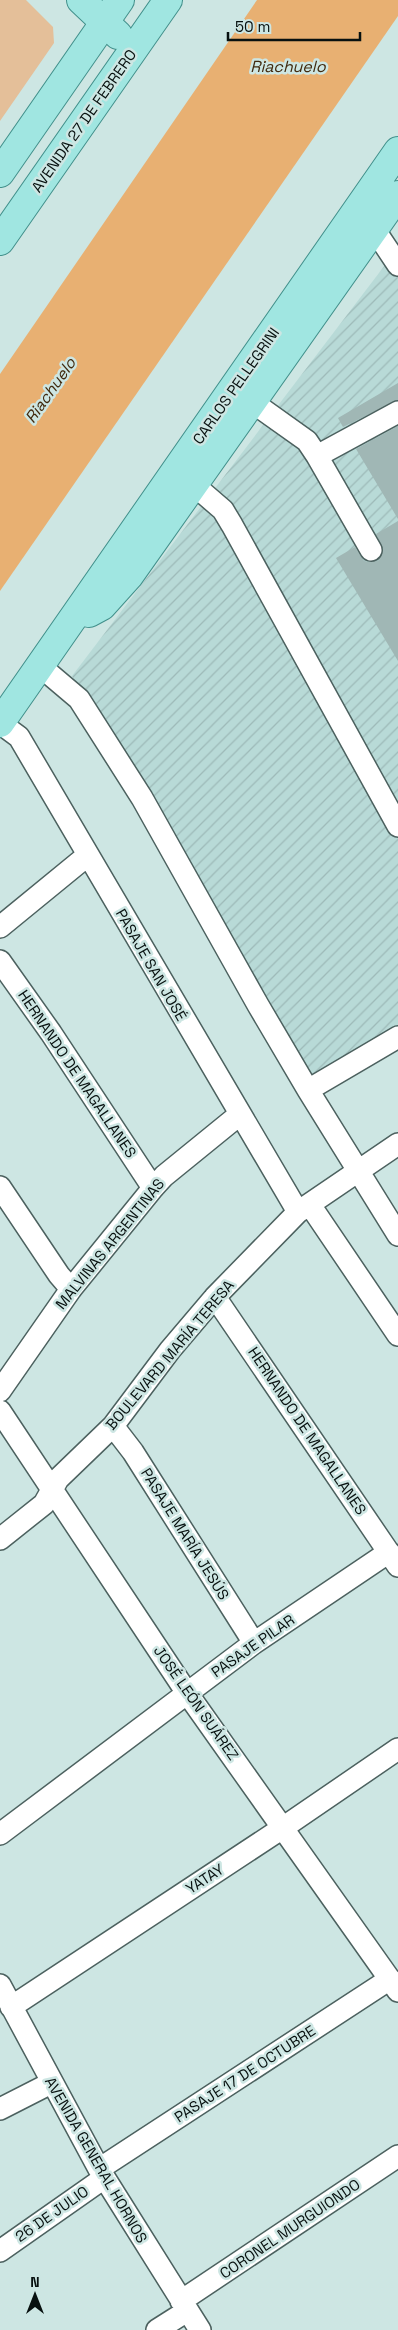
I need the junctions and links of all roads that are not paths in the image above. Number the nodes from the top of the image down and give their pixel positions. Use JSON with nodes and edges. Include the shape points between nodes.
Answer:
{"nodes":[{"id":1,"x":81,"y":0,"type":"edge"},
{"id":2,"x":120,"y":0,"type":"edge"},
{"id":3,"x":136,"y":0,"type":"edge"},
{"id":4,"x":162,"y":9,"type":"edge"},
{"id":5,"x":105,"y":23,"type":"junction"},
{"id":6,"x":133,"y":50,"type":"junction"},
{"id":7,"x":398,"y":151,"type":"edge"},
{"id":8,"x":0,"y":173,"type":"edge"},
{"id":9,"x":398,"y":195,"type":"edge"},
{"id":10,"x":364,"y":222,"type":"junction"},
{"id":11,"x":0,"y":241,"type":"edge"},
{"id":12,"x":398,"y":265,"type":"edge"},
{"id":13,"x":244,"y":396,"type":"junction"},
{"id":14,"x":398,"y":412,"type":"edge"},
{"id":15,"x":317,"y":456,"type":"junction"},
{"id":16,"x":194,"y":485,"type":"junction"},
{"id":17,"x":371,"y":550,"type":"dead end"},
{"id":18,"x":72,"y":621,"type":"junction"},
{"id":19,"x":40,"y":666,"type":"junction"},
{"id":20,"x":0,"y":723,"type":"edge"},
{"id":21,"x":398,"y":826,"type":"edge"},
{"id":22,"x":88,"y":856,"type":"junction"},
{"id":23,"x":0,"y":927,"type":"edge"},
{"id":24,"x":0,"y":960,"type":"edge"},
{"id":25,"x":398,"y":1037,"type":"edge"},
{"id":26,"x":308,"y":1090,"type":"junction"},
{"id":27,"x":239,"y":1115,"type":"junction"},
{"id":28,"x":398,"y":1144,"type":"edge"},
{"id":29,"x":358,"y":1170,"type":"junction"},
{"id":30,"x":0,"y":1187,"type":"edge"},
{"id":31,"x":153,"y":1188,"type":"junction"},
{"id":32,"x":304,"y":1208,"type":"junction"},
{"id":33,"x":398,"y":1235,"type":"edge"},
{"id":34,"x":71,"y":1289,"type":"junction"},
{"id":35,"x":215,"y":1297,"type":"junction"},
{"id":36,"x":398,"y":1335,"type":"edge"},
{"id":37,"x":0,"y":1391,"type":"edge"},
{"id":38,"x":0,"y":1411,"type":"edge"},
{"id":39,"x":113,"y":1426,"type":"junction"},
{"id":40,"x":52,"y":1489,"type":"junction"},
{"id":41,"x":0,"y":1539,"type":"edge"},
{"id":42,"x":393,"y":1559,"type":"edge"},
{"id":43,"x":254,"y":1643,"type":"junction"},
{"id":44,"x":187,"y":1693,"type":"junction"},
{"id":45,"x":398,"y":1748,"type":"edge"},
{"id":46,"x":284,"y":1827,"type":"junction"},
{"id":47,"x":0,"y":1834,"type":"edge"},
{"id":48,"x":0,"y":1986,"type":"edge"},
{"id":49,"x":396,"y":1987,"type":"edge"},
{"id":50,"x":11,"y":2007,"type":"junction"},
{"id":51,"x":51,"y":2084,"type":"junction"},
{"id":52,"x":0,"y":2109,"type":"edge"},
{"id":53,"x":398,"y":2156,"type":"edge"},
{"id":54,"x":102,"y":2173,"type":"junction"},
{"id":55,"x":0,"y":2251,"type":"edge"},
{"id":56,"x":184,"y":2306,"type":"junction"},
{"id":57,"x":157,"y":2330,"type":"edge"},
{"id":58,"x":200,"y":2330,"type":"edge"}],
"edges":[{"from":1,"to":5,"type":"main road"},
{"from":2,"to":5,"type":"main road"},
{"from":3,"to":4,"type":"main road"},
{"from":4,"to":6,"type":"main road","name":"AVENIDA 27 DE FEBRERO"},
{"from":5,"to":6,"type":"main road"},
{"from":5,"to":8,"type":"main road"},
{"from":6,"to":11,"type":"main road","name":"AVENIDA 27 DE FEBRERO"},
{"from":7,"to":10,"type":"main road","name":"CARLOS PELLEGRINI"},
{"from":9,"to":10,"type":"main road","name":"CARLOS PELLEGRINI"},
{"from":10,"to":12,"type":"street"},
{"from":10,"to":13,"type":"main road","name":"CARLOS PELLEGRINI"},
{"from":13,"to":15,"type":"street","via":[[307,441]]},
{"from":13,"to":16,"type":"main road","name":"CARLOS PELLEGRINI"},
{"from":13,"to":18,"type":"main road","name":"CARLOS PELLEGRINI"},
{"from":14,"to":15,"type":"street"},
{"from":15,"to":17,"type":"street"},
{"from":16,"to":18,"type":"main road","name":"CARLOS PELLEGRINI","via":[[129,576],[102,606]]},
{"from":16,"to":21,"type":"street","via":[[223,510],[232,525]]},
{"from":18,"to":19,"type":"main road","name":"CARLOS PELLEGRINI"},
{"from":19,"to":20,"type":"main road","name":"CARLOS PELLEGRINI"},
{"from":19,"to":26,"type":"street","via":[[79,699],[142,798]]},
{"from":20,"to":22,"type":"street","name":"PASAJE SAN JOSÉ","via":[[19,737]]},
{"from":22,"to":23,"type":"street"},
{"from":22,"to":27,"type":"street","name":"PASAJE SAN JOSÉ"},
{"from":24,"to":31,"type":"street","name":"HERNANDO DE MAGALLANES"},
{"from":25,"to":26,"type":"street"},
{"from":26,"to":29,"type":"street"},
{"from":27,"to":31,"type":"street","name":"MALVINAS ARGENTINAS"},
{"from":27,"to":32,"type":"street","name":"PASAJE SAN JOSÉ"},
{"from":28,"to":29,"type":"street","name":"BOULEVARD MARÍA TERESA"},
{"from":29,"to":32,"type":"street","name":"BOULEVARD MARÍA TERESA"},
{"from":29,"to":33,"type":"street"},
{"from":30,"to":34,"type":"street"},
{"from":31,"to":34,"type":"street","name":"MALVINAS ARGENTINAS"},
{"from":32,"to":35,"type":"street","name":"BOULEVARD MARÍA TERESA"},
{"from":32,"to":36,"type":"street","name":"PASAJE SAN JOSÉ"},
{"from":34,"to":37,"type":"street","name":"MALVINAS ARGENTINAS"},
{"from":35,"to":39,"type":"street","name":"BOULEVARD MARÍA TERESA"},
{"from":35,"to":42,"type":"street","name":"HERNANDO DE MAGALLANES"},
{"from":38,"to":40,"type":"street","name":"JOSÉ LEÓN SUÁREZ"},
{"from":39,"to":40,"type":"street","name":"BOULEVARD MARÍA TERESA","via":[[58,1479]]},
{"from":39,"to":43,"type":"street","name":"PASAJE MARÍA JESÚS"},
{"from":40,"to":41,"type":"street","name":"BOULEVARD MARÍA TERESA","via":[[37,1512]]},
{"from":40,"to":44,"type":"street","name":"JOSÉ LEÓN SUÁREZ"},
{"from":42,"to":43,"type":"street","name":"PASAJE PILAR"},
{"from":43,"to":44,"type":"street","name":"PASAJE PILAR"},
{"from":44,"to":46,"type":"street","name":"JOSÉ LEÓN SUÁREZ"},
{"from":44,"to":47,"type":"street","name":"PASAJE PILAR"},
{"from":45,"to":46,"type":"street","name":"YATAY"},
{"from":46,"to":49,"type":"street","name":"JOSÉ LEÓN SUÁREZ"},
{"from":46,"to":50,"type":"street","name":"YATAY"},
{"from":48,"to":50,"type":"street","name":"AVENIDA GENERAL HORNOS"},
{"from":49,"to":54,"type":"street","name":"PASAJE 17 DE OCTUBRE"},
{"from":50,"to":51,"type":"street","name":"AVENIDA GENERAL HORNOS"},
{"from":51,"to":52,"type":"street"},
{"from":51,"to":54,"type":"street","name":"AVENIDA GENERAL HORNOS"},
{"from":53,"to":56,"type":"street","name":"CORONEL MURGUIONDO"},
{"from":54,"to":55,"type":"street","name":"26 DE JULIO"},
{"from":54,"to":56,"type":"street","name":"AVENIDA GENERAL HORNOS"},
{"from":56,"to":57,"type":"street","name":"CORONEL MURGUIONDO"},
{"from":56,"to":58,"type":"street","name":"AVENIDA GENERAL HORNOS"}]}
